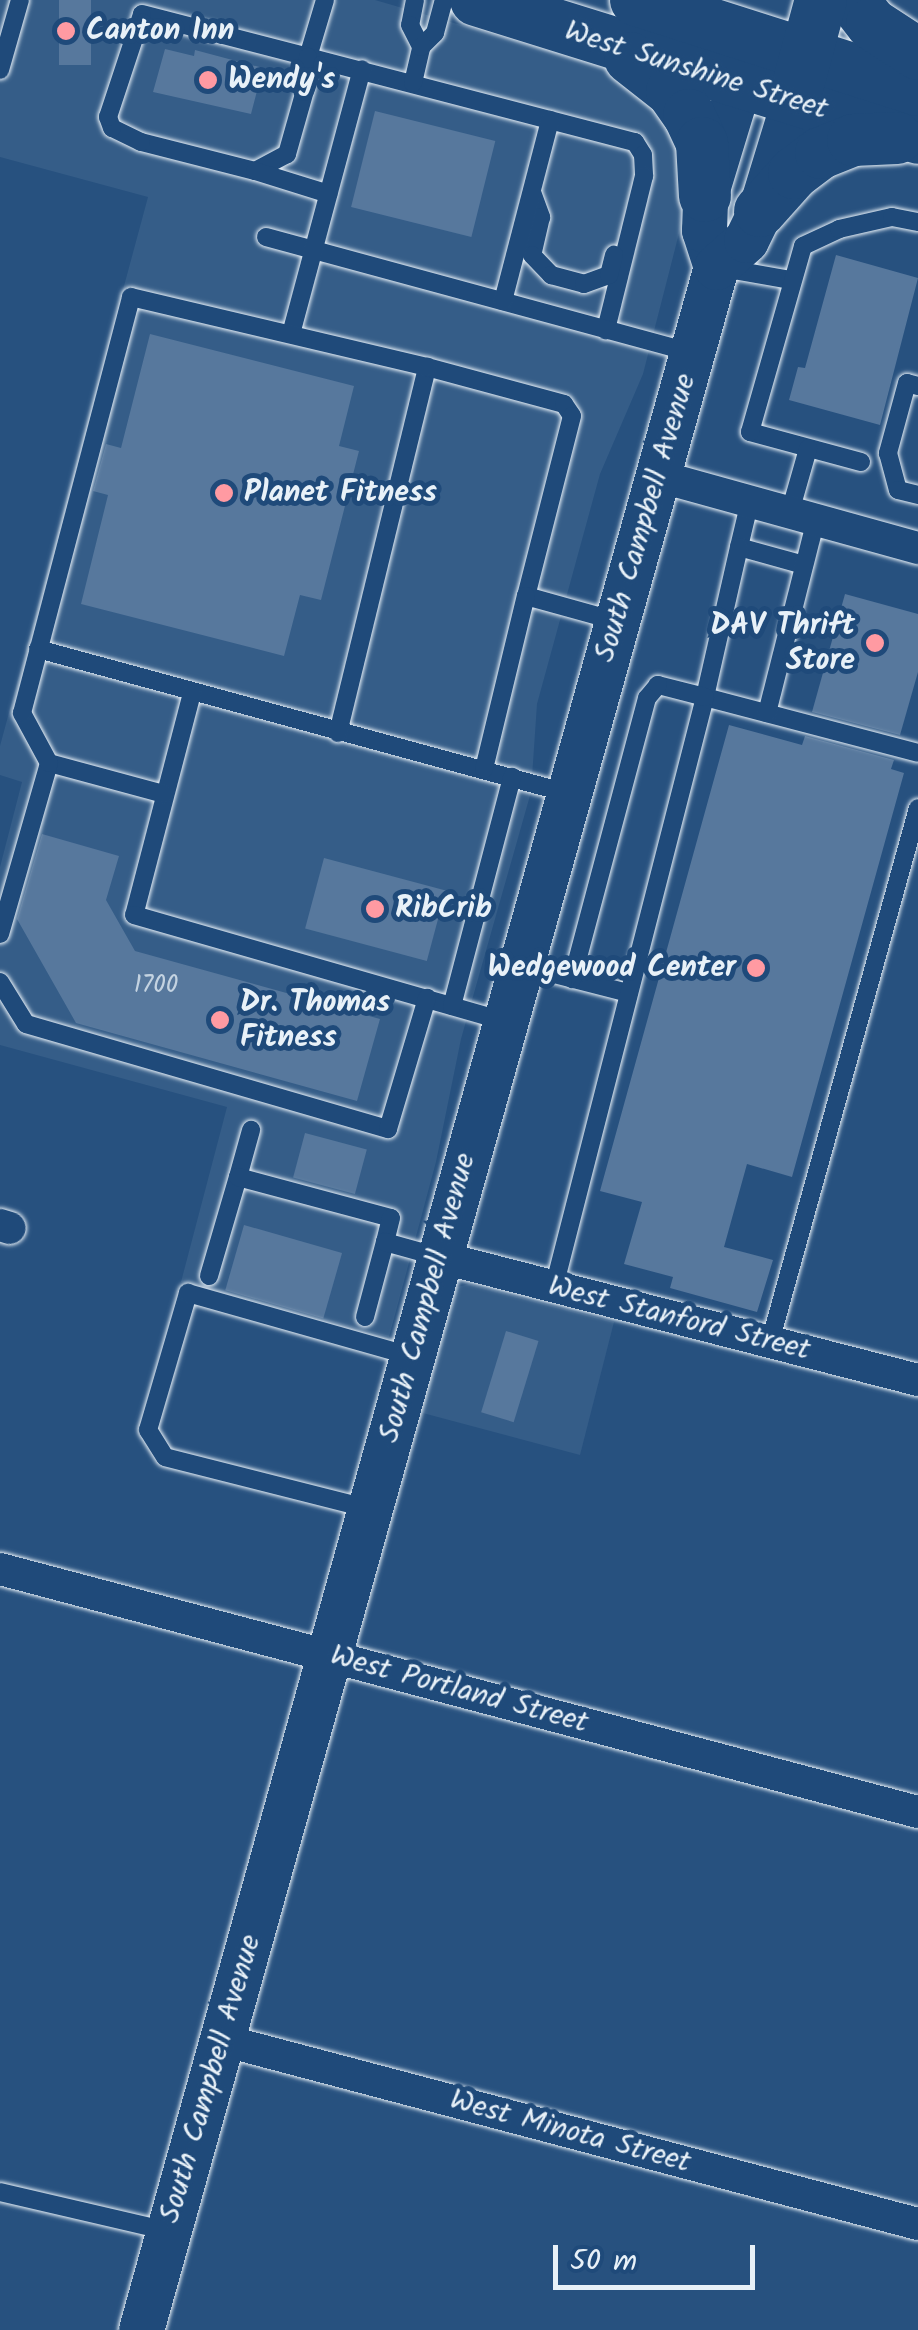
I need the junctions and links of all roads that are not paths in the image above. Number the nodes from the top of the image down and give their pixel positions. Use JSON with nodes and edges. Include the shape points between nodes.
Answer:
{"nodes":[{"id":1,"x":20,"y":0,"type":"edge"},
{"id":2,"x":325,"y":0,"type":"edge"},
{"id":3,"x":415,"y":0,"type":"edge"},
{"id":4,"x":444,"y":0,"type":"edge"},
{"id":5,"x":476,"y":0,"type":"edge"},
{"id":6,"x":636,"y":0,"type":"edge"},
{"id":7,"x":821,"y":0,"type":"edge"},
{"id":8,"x":853,"y":0,"type":"edge"},
{"id":9,"x":144,"y":7,"type":"edge"},
{"id":10,"x":752,"y":40,"type":"edge"},
{"id":11,"x":607,"y":44,"type":"junction"},
{"id":12,"x":420,"y":47,"type":"junction"},
{"id":13,"x":918,"y":54,"type":"edge"},
{"id":14,"x":308,"y":57,"type":"junction"},
{"id":15,"x":362,"y":69,"type":"junction"},
{"id":16,"x":0,"y":70,"type":"edge"},
{"id":17,"x":800,"y":77,"type":"junction"},
{"id":18,"x":413,"y":83,"type":"junction"},
{"id":19,"x":918,"y":90,"type":"edge"},
{"id":20,"x":550,"y":120,"type":"junction"},
{"id":21,"x":918,"y":138,"type":"edge"},
{"id":22,"x":254,"y":171,"type":"junction"},
{"id":23,"x":532,"y":192,"type":"junction"},
{"id":24,"x":330,"y":194,"type":"junction"},
{"id":25,"x":705,"y":196,"type":"junction"},
{"id":26,"x":637,"y":206,"type":"junction"},
{"id":27,"x":760,"y":211,"type":"junction"},
{"id":28,"x":918,"y":222,"type":"edge"},
{"id":29,"x":266,"y":237,"type":"dead end"},
{"id":30,"x":315,"y":250,"type":"junction"},
{"id":31,"x":716,"y":267,"type":"junction"},
{"id":32,"x":791,"y":280,"type":"junction"},
{"id":33,"x":503,"y":302,"type":"junction"},
{"id":34,"x":606,"y":330,"type":"junction"},
{"id":35,"x":291,"y":334,"type":"junction"},
{"id":36,"x":692,"y":353,"type":"junction"},
{"id":37,"x":427,"y":367,"type":"junction"},
{"id":38,"x":918,"y":386,"type":"edge"},
{"id":39,"x":808,"y":448,"type":"junction"},
{"id":40,"x":861,"y":462,"type":"dead end"},
{"id":41,"x":658,"y":476,"type":"junction"},
{"id":42,"x":918,"y":495,"type":"edge"},
{"id":43,"x":750,"y":501,"type":"junction"},
{"id":44,"x":803,"y":516,"type":"junction"},
{"id":45,"x":738,"y":547,"type":"junction"},
{"id":46,"x":918,"y":548,"type":"edge"},
{"id":47,"x":804,"y":564,"type":"junction"},
{"id":48,"x":526,"y":596,"type":"junction"},
{"id":49,"x":617,"y":621,"type":"junction"},
{"id":50,"x":38,"y":650,"type":"junction"},
{"id":51,"x":192,"y":693,"type":"junction"},
{"id":52,"x":706,"y":696,"type":"junction"},
{"id":53,"x":767,"y":713,"type":"junction"},
{"id":54,"x":338,"y":732,"type":"junction"},
{"id":55,"x":918,"y":753,"type":"edge"},
{"id":56,"x":49,"y":763,"type":"junction"},
{"id":57,"x":484,"y":768,"type":"junction"},
{"id":58,"x":512,"y":777,"type":"junction"},
{"id":59,"x":568,"y":793,"type":"junction"},
{"id":60,"x":164,"y":794,"type":"junction"},
{"id":61,"x":918,"y":808,"type":"edge"},
{"id":62,"x":0,"y":934,"type":"edge"},
{"id":63,"x":519,"y":964,"type":"junction"},
{"id":64,"x":572,"y":979,"type":"junction"},
{"id":65,"x":0,"y":982,"type":"edge"},
{"id":66,"x":628,"y":993,"type":"junction"},
{"id":67,"x":426,"y":998,"type":"junction"},
{"id":68,"x":452,"y":1006,"type":"junction"},
{"id":69,"x":504,"y":1021,"type":"junction"},
{"id":70,"x":251,"y":1130,"type":"dead end"},
{"id":71,"x":238,"y":1178,"type":"junction"},
{"id":72,"x":384,"y":1242,"type":"junction"},
{"id":73,"x":439,"y":1257,"type":"junction"},
{"id":74,"x":209,"y":1276,"type":"dead end"},
{"id":75,"x":554,"y":1287,"type":"junction"},
{"id":76,"x":365,"y":1317,"type":"dead end"},
{"id":77,"x":770,"y":1342,"type":"junction"},
{"id":78,"x":412,"y":1356,"type":"junction"},
{"id":79,"x":918,"y":1380,"type":"edge"},
{"id":80,"x":370,"y":1509,"type":"junction"},
{"id":81,"x":0,"y":1569,"type":"edge"},
{"id":82,"x":330,"y":1656,"type":"junction"},
{"id":83,"x":918,"y":1812,"type":"edge"},
{"id":84,"x":222,"y":2040,"type":"junction"},
{"id":85,"x":0,"y":2192,"type":"edge"},
{"id":86,"x":918,"y":2224,"type":"edge"},
{"id":87,"x":169,"y":2231,"type":"junction"},
{"id":88,"x":141,"y":2330,"type":"edge"}],
"edges":[{"from":1,"to":16,"type":"lane"},
{"from":2,"to":14,"type":"lane"},
{"from":3,"to":12,"type":"lane","via":[[410,25]]},
{"from":4,"to":12,"type":"lane","via":[[434,32]]},
{"from":5,"to":11,"type":"main road","name":"West Sunshine Street"},
{"from":6,"to":10,"type":"main road","name":"West Sunshine Street"},
{"from":7,"to":17,"type":"main road","name":"South Campbell Avenue"},
{"from":8,"to":13,"type":"main road","via":[[872,24]]},
{"from":9,"to":14,"type":"lane"},
{"from":9,"to":22,"type":"lane","via":[[108,117],[112,128]]},
{"from":10,"to":11,"type":"main road","name":"West Sunshine Street"},
{"from":10,"to":17,"type":"main road","name":"West Sunshine Street"},
{"from":10,"to":25,"type":"main road","name":"South Campbell Avenue"},
{"from":11,"to":25,"type":"main road","via":[[653,74],[689,116],[702,143]]},
{"from":12,"to":18,"type":"lane"},
{"from":14,"to":15,"type":"lane"},
{"from":14,"to":22,"type":"lane","via":[[287,154]]},
{"from":15,"to":18,"type":"lane"},
{"from":15,"to":24,"type":"lane"},
{"from":17,"to":19,"type":"main road","name":"West Sunshine Street"},
{"from":17,"to":21,"type":"main road","name":"West Sunshine Street"},
{"from":17,"to":27,"type":"main road","name":"South Campbell Avenue"},
{"from":18,"to":20,"type":"lane"},
{"from":20,"to":23,"type":"lane"},
{"from":20,"to":26,"type":"lane","via":[[636,142],[644,176]]},
{"from":21,"to":27,"type":"main road","via":[[853,140],[820,153]]},
{"from":22,"to":24,"type":"lane"},
{"from":23,"to":26,"type":"lane","via":[[541,217],[532,255],[551,275],[584,284],[610,275],[621,226]]},
{"from":23,"to":33,"type":"lane"},
{"from":24,"to":30,"type":"lane"},
{"from":25,"to":31,"type":"main road","name":"South Campbell Avenue","via":[[704,230]]},
{"from":26,"to":34,"type":"lane"},
{"from":27,"to":31,"type":"main road","name":"South Campbell Avenue","via":[[746,240]]},
{"from":28,"to":32,"type":"lane","via":[[892,217],[803,246]]},
{"from":29,"to":30,"type":"lane"},
{"from":30,"to":33,"type":"lane"},
{"from":30,"to":35,"type":"lane"},
{"from":31,"to":32,"type":"lane"},
{"from":31,"to":36,"type":"main road","name":"South Campbell Avenue"},
{"from":32,"to":39,"type":"lane","via":[[750,432]]},
{"from":33,"to":34,"type":"lane"},
{"from":34,"to":36,"type":"lane"},
{"from":35,"to":37,"type":"lane"},
{"from":35,"to":50,"type":"lane","via":[[131,297]]},
{"from":36,"to":41,"type":"main road","name":"South Campbell Avenue"},
{"from":37,"to":48,"type":"lane","via":[[540,394],[564,404],[572,416]]},
{"from":37,"to":54,"type":"lane"},
{"from":38,"to":42,"type":"lane","via":[[907,383],[888,453],[898,490]]},
{"from":39,"to":40,"type":"lane"},
{"from":39,"to":44,"type":"lane"},
{"from":41,"to":43,"type":"street"},
{"from":41,"to":49,"type":"main road","name":"South Campbell Avenue"},
{"from":43,"to":44,"type":"street"},
{"from":43,"to":45,"type":"lane"},
{"from":44,"to":46,"type":"street"},
{"from":44,"to":47,"type":"lane"},
{"from":45,"to":47,"type":"lane"},
{"from":45,"to":52,"type":"lane"},
{"from":47,"to":53,"type":"lane"},
{"from":48,"to":49,"type":"lane"},
{"from":48,"to":57,"type":"lane"},
{"from":49,"to":59,"type":"main road","name":"South Campbell Avenue"},
{"from":50,"to":51,"type":"lane"},
{"from":50,"to":56,"type":"lane","via":[[22,713]]},
{"from":51,"to":54,"type":"lane"},
{"from":51,"to":60,"type":"lane"},
{"from":52,"to":53,"type":"lane"},
{"from":52,"to":64,"type":"lane","via":[[658,685],[647,698]]},
{"from":52,"to":66,"type":"lane"},
{"from":53,"to":55,"type":"lane"},
{"from":54,"to":57,"type":"lane"},
{"from":56,"to":60,"type":"lane"},
{"from":56,"to":62,"type":"lane"},
{"from":57,"to":58,"type":"lane"},
{"from":58,"to":59,"type":"lane"},
{"from":58,"to":68,"type":"lane"},
{"from":59,"to":63,"type":"main road","name":"South Campbell Avenue"},
{"from":60,"to":67,"type":"lane","via":[[134,915]]},
{"from":61,"to":77,"type":"lane"},
{"from":63,"to":64,"type":"lane"},
{"from":63,"to":69,"type":"main road","name":"South Campbell Avenue"},
{"from":64,"to":66,"type":"lane"},
{"from":65,"to":67,"type":"lane","via":[[26,1024],[388,1128]]},
{"from":66,"to":75,"type":"lane"},
{"from":67,"to":68,"type":"lane"},
{"from":68,"to":69,"type":"lane"},
{"from":69,"to":73,"type":"main road","name":"South Campbell Avenue"},
{"from":70,"to":71,"type":"lane"},
{"from":71,"to":72,"type":"lane","via":[[391,1218]]},
{"from":71,"to":74,"type":"lane"},
{"from":72,"to":73,"type":"lane"},
{"from":72,"to":76,"type":"lane"},
{"from":73,"to":75,"type":"street","name":"West Stanford Street"},
{"from":73,"to":78,"type":"main road","name":"South Campbell Avenue"},
{"from":75,"to":77,"type":"street","name":"West Stanford Street"},
{"from":77,"to":79,"type":"street","name":"West Stanford Street"},
{"from":78,"to":80,"type":"main road","name":"South Campbell Avenue"},
{"from":78,"to":80,"type":"lane","via":[[188,1293],[148,1430],[165,1457]]},
{"from":80,"to":82,"type":"main road","name":"South Campbell Avenue"},
{"from":81,"to":82,"type":"street","name":"West Portland Street"},
{"from":82,"to":83,"type":"street","name":"West Portland Street"},
{"from":82,"to":84,"type":"main road","name":"South Campbell Avenue"},
{"from":84,"to":86,"type":"street","name":"West Minota Street"},
{"from":84,"to":87,"type":"main road","name":"South Campbell Avenue"},
{"from":85,"to":87,"type":"lane"},
{"from":87,"to":88,"type":"main road","name":"South Campbell Avenue"}]}
